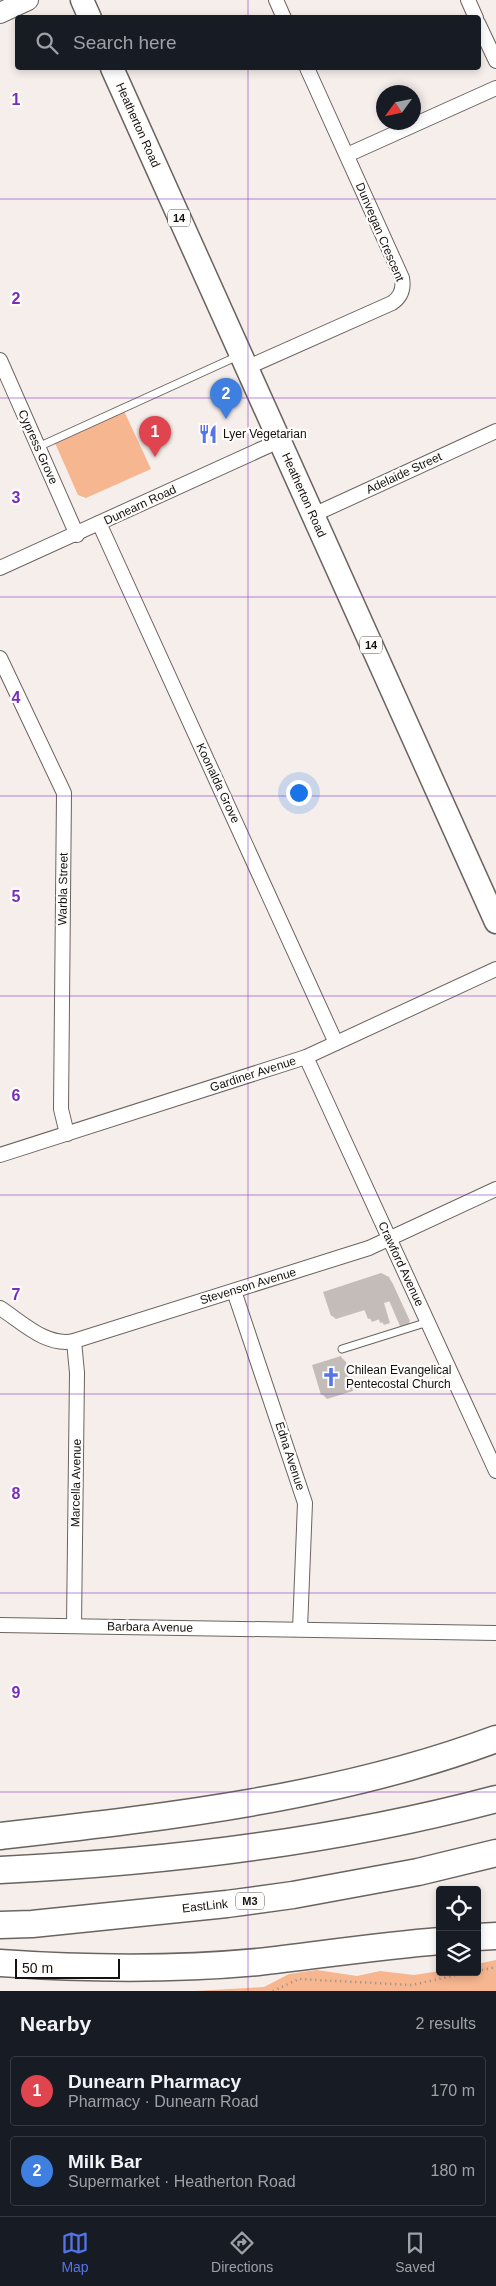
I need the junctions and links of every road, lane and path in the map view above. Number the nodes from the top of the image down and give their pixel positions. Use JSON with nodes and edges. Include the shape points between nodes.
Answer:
{"nodes":[{"id":1,"x":28,"y":0,"type":"edge"},
{"id":2,"x":82,"y":0,"type":"edge"},
{"id":3,"x":276,"y":0,"type":"edge"},
{"id":4,"x":468,"y":0,"type":"edge"},
{"id":5,"x":0,"y":12,"type":"edge"},
{"id":6,"x":89,"y":15,"type":"edge"},
{"id":7,"x":283,"y":15,"type":"edge"},
{"id":8,"x":475,"y":15,"type":"edge"},
{"id":9,"x":481,"y":29,"type":"edge"},
{"id":10,"x":496,"y":61,"type":"edge"},
{"id":11,"x":113,"y":70,"type":"edge"},
{"id":12,"x":308,"y":70,"type":"edge"},
{"id":13,"x":496,"y":88,"type":"edge"},
{"id":14,"x":347,"y":155,"type":"junction"},
{"id":15,"x":0,"y":360,"type":"edge"},
{"id":16,"x":243,"y":361,"type":"junction"},
{"id":17,"x":496,"y":431,"type":"edge"},
{"id":18,"x":279,"y":441,"type":"junction"},
{"id":19,"x":38,"y":447,"type":"junction"},
{"id":20,"x":313,"y":515,"type":"junction"},
{"id":21,"x":99,"y":523,"type":"junction"},
{"id":22,"x":77,"y":534,"type":"junction"},
{"id":23,"x":0,"y":568,"type":"edge"},
{"id":24,"x":0,"y":658,"type":"edge"},
{"id":25,"x":496,"y":922,"type":"edge"},
{"id":26,"x":496,"y":969,"type":"edge"},
{"id":27,"x":336,"y":1043,"type":"junction"},
{"id":28,"x":306,"y":1057,"type":"junction"},
{"id":29,"x":67,"y":1134,"type":"junction"},
{"id":30,"x":0,"y":1155,"type":"edge"},
{"id":31,"x":496,"y":1189,"type":"edge"},
{"id":32,"x":390,"y":1239,"type":"junction"},
{"id":33,"x":234,"y":1291,"type":"junction"},
{"id":34,"x":0,"y":1308,"type":"edge"},
{"id":35,"x":428,"y":1322,"type":"junction"},
{"id":36,"x":74,"y":1341,"type":"junction"},
{"id":37,"x":342,"y":1349,"type":"dead end"},
{"id":38,"x":496,"y":1471,"type":"edge"},
{"id":39,"x":0,"y":1625,"type":"edge"},
{"id":40,"x":74,"y":1626,"type":"junction"},
{"id":41,"x":300,"y":1629,"type":"junction"},
{"id":42,"x":496,"y":1633,"type":"edge"},
{"id":43,"x":496,"y":1739,"type":"edge"},
{"id":44,"x":496,"y":1799,"type":"edge"},
{"id":45,"x":0,"y":1836,"type":"edge"},
{"id":46,"x":496,"y":1853,"type":"edge"},
{"id":47,"x":0,"y":1870,"type":"edge"},
{"id":48,"x":0,"y":1925,"type":"edge"},
{"id":49,"x":496,"y":1936,"type":"edge"},
{"id":50,"x":481,"y":1937,"type":"edge"},
{"id":51,"x":436,"y":1940,"type":"edge"},
{"id":52,"x":0,"y":1963,"type":"edge"},
{"id":53,"x":496,"y":1967,"type":"edge"},
{"id":54,"x":481,"y":1970,"type":"edge"},
{"id":55,"x":452,"y":1976,"type":"edge"},
{"id":56,"x":273,"y":1991,"type":"edge"}],
"edges":[{"from":1,"to":5,"type":"main road"},
{"from":2,"to":6,"type":"main road"},
{"from":3,"to":7,"type":"street"},
{"from":4,"to":8,"type":"street"},
{"from":9,"to":10,"type":"street"},
{"from":11,"to":16,"type":"main road","name":"Heatherton Road","number":"14"},
{"from":12,"to":14,"type":"street","name":"Dunvegan Crescent"},
{"from":13,"to":14,"type":"street"},
{"from":14,"to":16,"type":"street","name":"Dunvegan Crescent","via":[[402,278],[401,294],[392,304]]},
{"from":15,"to":19,"type":"street","name":"Cypress Grove"},
{"from":16,"to":18,"type":"main road","name":"Heatherton Road","number":"14"},
{"from":16,"to":19,"type":"lane"},
{"from":17,"to":20,"type":"street","name":"Adelaide Street"},
{"from":18,"to":20,"type":"main road","name":"Heatherton Road","number":"14"},
{"from":18,"to":21,"type":"street","name":"Dunearn Road"},
{"from":19,"to":22,"type":"street","name":"Cypress Grove"},
{"from":20,"to":25,"type":"main road","name":"Heatherton Road","number":"14"},
{"from":21,"to":22,"type":"street","name":"Dunearn Road"},
{"from":21,"to":27,"type":"street","name":"Koonalda Grove"},
{"from":22,"to":23,"type":"street","name":"Dunearn Road"},
{"from":24,"to":29,"type":"street","name":"Warbla Street","via":[[64,793],[61,1108]]},
{"from":26,"to":27,"type":"street","name":"Gardiner Avenue"},
{"from":27,"to":28,"type":"street","name":"Gardiner Avenue"},
{"from":28,"to":29,"type":"street","name":"Gardiner Avenue"},
{"from":28,"to":32,"type":"street","name":"Crawford Avenue"},
{"from":29,"to":30,"type":"street","name":"Gardiner Avenue"},
{"from":31,"to":32,"type":"street","name":"Stevenson Avenue"},
{"from":32,"to":33,"type":"street","name":"Stevenson Avenue"},
{"from":32,"to":35,"type":"street","name":"Crawford Avenue"},
{"from":33,"to":36,"type":"street","name":"Stevenson Avenue"},
{"from":33,"to":41,"type":"street","name":"Edna Avenue","via":[[305,1503]]},
{"from":34,"to":36,"type":"street","name":"Stevenson Avenue","via":[[53,1341]]},
{"from":35,"to":37,"type":"lane"},
{"from":35,"to":38,"type":"street","name":"Crawford Avenue"},
{"from":36,"to":40,"type":"street","name":"Marcella Avenue","via":[[77,1374]]},
{"from":39,"to":40,"type":"street","name":"Barbara Avenue"},
{"from":40,"to":41,"type":"street","name":"Barbara Avenue"},
{"from":41,"to":42,"type":"street"},
{"from":43,"to":45,"type":"highway","via":[[412,1767],[299,1793],[193,1811]]},
{"from":44,"to":47,"type":"highway","via":[[335,1834],[247,1847],[97,1864]]},
{"from":46,"to":48,"type":"highway","name":"EastLink","number":"M3","via":[[354,1884],[228,1904]]},
{"from":49,"to":50,"type":"highway"},
{"from":51,"to":52,"type":"highway","via":[[258,1962],[167,1968],[65,1968]]},
{"from":53,"to":54,"type":"path"},
{"from":55,"to":56,"type":"path","via":[[412,1985],[299,1979]]}]}
